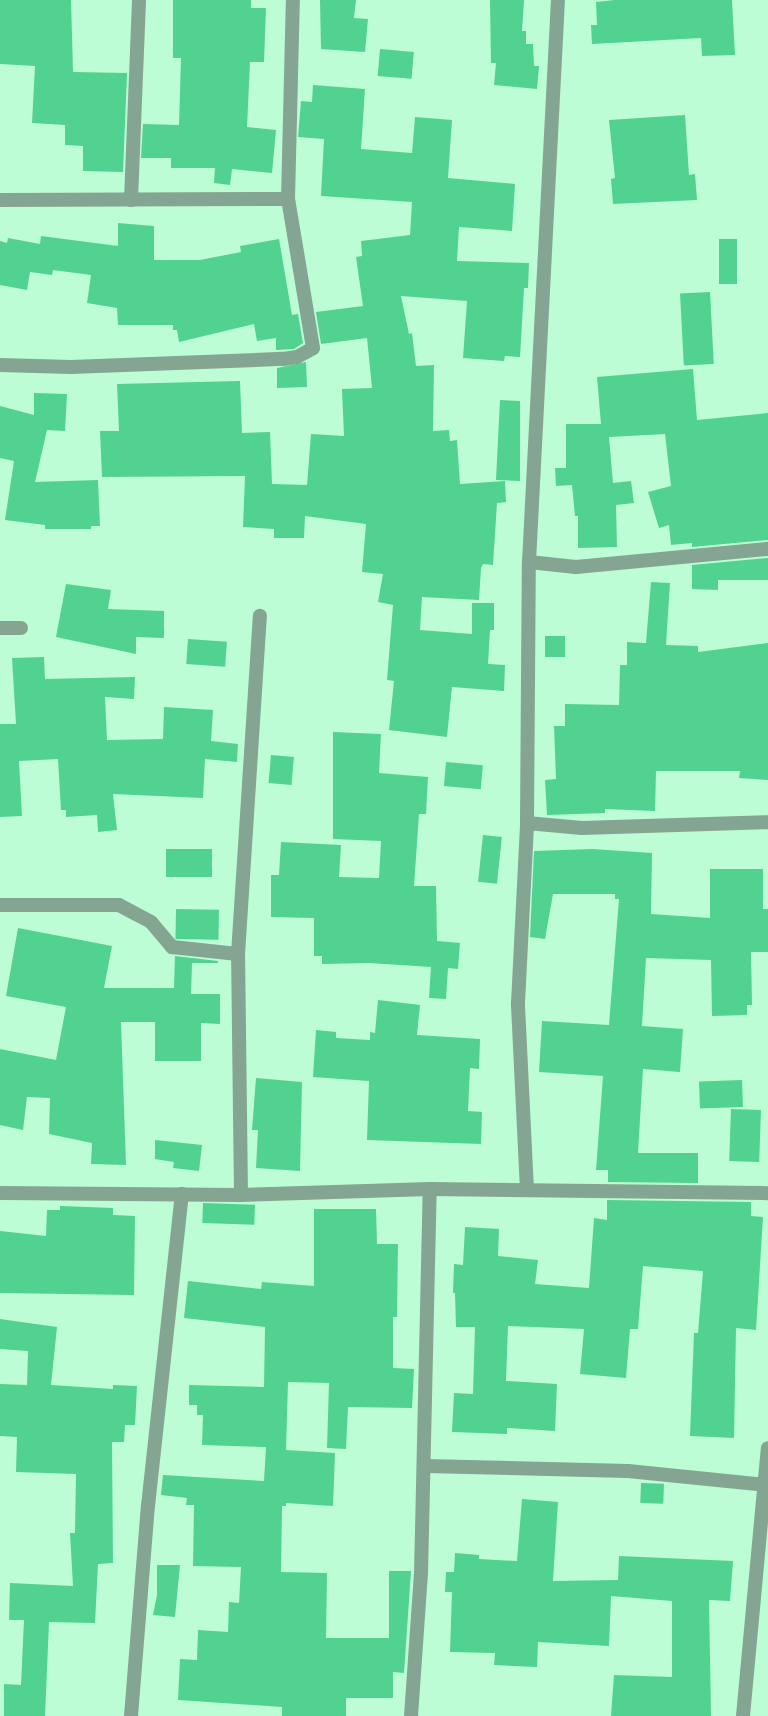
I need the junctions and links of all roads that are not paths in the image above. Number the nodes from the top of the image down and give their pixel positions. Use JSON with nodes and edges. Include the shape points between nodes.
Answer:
{"nodes":[{"id":1,"x":139,"y":0,"type":"edge"},
{"id":2,"x":293,"y":0,"type":"edge"},
{"id":3,"x":558,"y":0,"type":"edge"},
{"id":4,"x":288,"y":198,"type":"junction"},
{"id":5,"x":0,"y":200,"type":"edge"},
{"id":6,"x":131,"y":200,"type":"junction"},
{"id":7,"x":0,"y":365,"type":"edge"},
{"id":8,"x":768,"y":549,"type":"edge"},
{"id":9,"x":529,"y":562,"type":"junction"},
{"id":10,"x":260,"y":616,"type":"dead end"},
{"id":11,"x":0,"y":628,"type":"edge"},
{"id":12,"x":21,"y":628,"type":"dead end"},
{"id":13,"x":768,"y":822,"type":"edge"},
{"id":14,"x":527,"y":823,"type":"junction"},
{"id":15,"x":0,"y":905,"type":"edge"},
{"id":16,"x":238,"y":954,"type":"junction"},
{"id":17,"x":430,"y":1189,"type":"junction"},
{"id":18,"x":528,"y":1190,"type":"junction"},
{"id":19,"x":0,"y":1193,"type":"edge"},
{"id":20,"x":768,"y":1193,"type":"edge"},
{"id":21,"x":182,"y":1194,"type":"junction"},
{"id":22,"x":241,"y":1195,"type":"junction"},
{"id":23,"x":768,"y":1448,"type":"edge"},
{"id":24,"x":425,"y":1466,"type":"junction"},
{"id":25,"x":766,"y":1485,"type":"junction"},
{"id":26,"x":132,"y":1716,"type":"edge"},
{"id":27,"x":412,"y":1716,"type":"edge"},
{"id":28,"x":743,"y":1716,"type":"edge"}],
"edges":[{"from":1,"to":6,"type":"street"},
{"from":2,"to":4,"type":"street"},
{"from":3,"to":9,"type":"street"},
{"from":4,"to":6,"type":"street"},
{"from":4,"to":7,"type":"street","via":[[313,348],[297,357],[71,367]]},
{"from":5,"to":6,"type":"street"},
{"from":8,"to":9,"type":"street","via":[[576,566]]},
{"from":9,"to":14,"type":"street"},
{"from":10,"to":16,"type":"street"},
{"from":11,"to":12,"type":"street"},
{"from":13,"to":14,"type":"street","via":[[582,828]]},
{"from":14,"to":18,"type":"street","via":[[518,1004]]},
{"from":15,"to":16,"type":"street","via":[[120,905],[151,922],[172,947]]},
{"from":16,"to":22,"type":"street"},
{"from":17,"to":18,"type":"street"},
{"from":17,"to":22,"type":"street"},
{"from":17,"to":24,"type":"street"},
{"from":18,"to":20,"type":"street"},
{"from":19,"to":21,"type":"street"},
{"from":21,"to":22,"type":"street"},
{"from":21,"to":26,"type":"street","via":[[148,1506]]},
{"from":23,"to":25,"type":"street"},
{"from":24,"to":25,"type":"street","via":[[628,1472]]},
{"from":24,"to":27,"type":"street"},
{"from":25,"to":28,"type":"street"}]}
